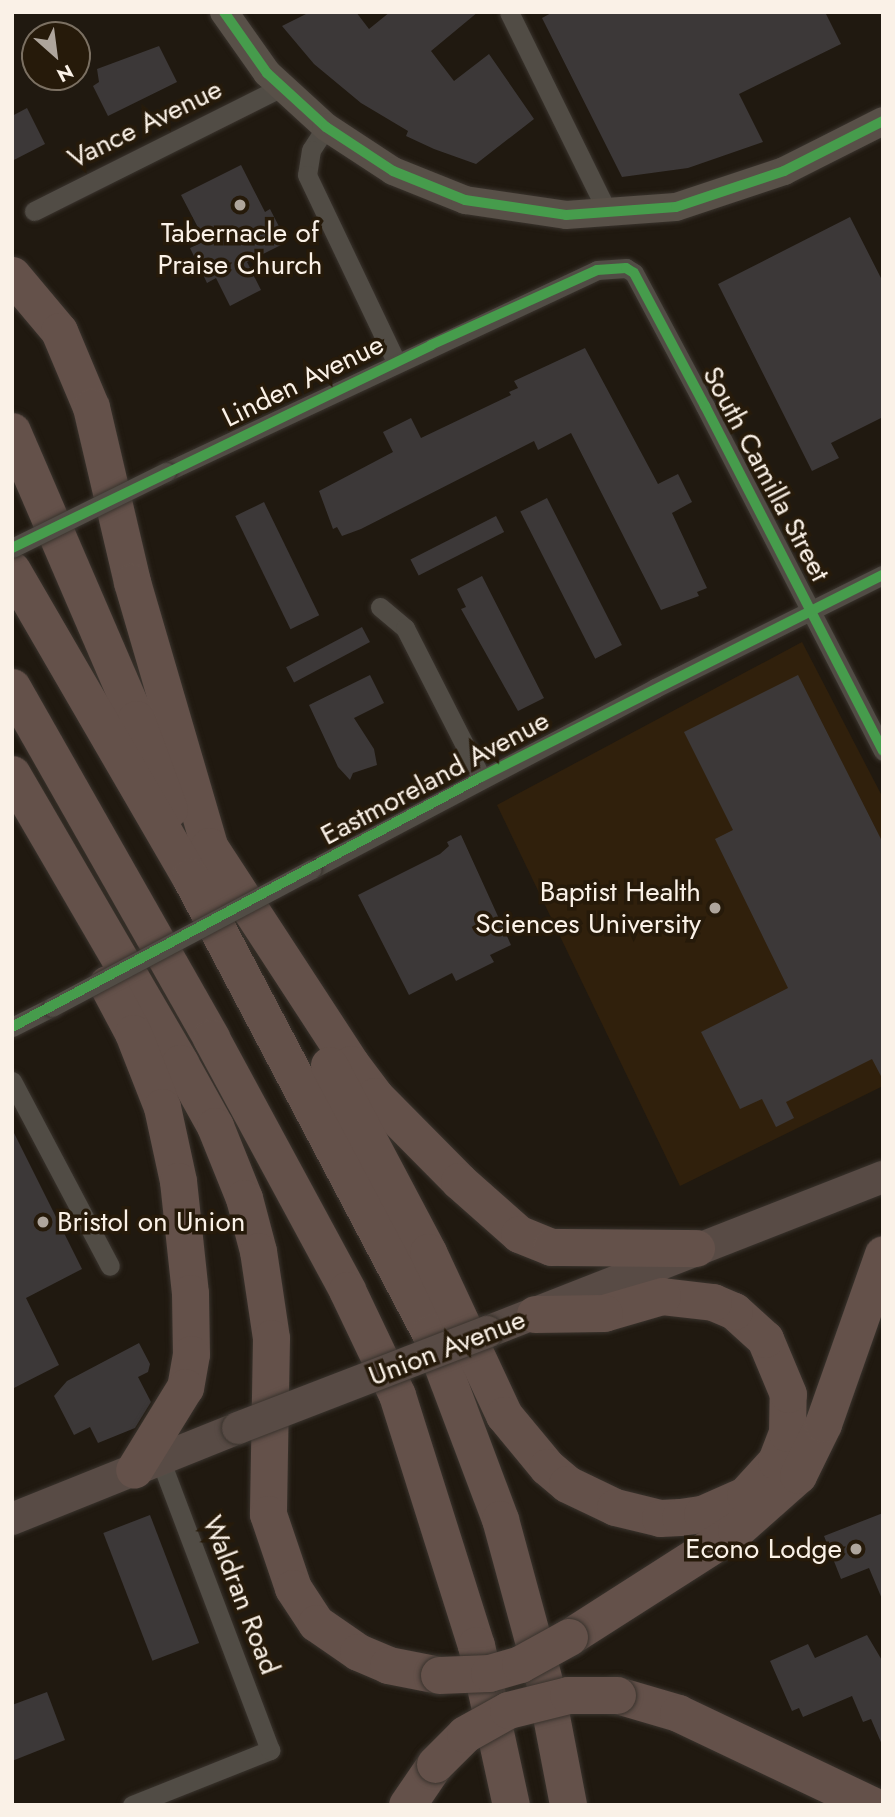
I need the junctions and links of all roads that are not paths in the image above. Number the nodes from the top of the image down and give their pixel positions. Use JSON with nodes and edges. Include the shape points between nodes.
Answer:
{"nodes":[{"id":1,"x":224,"y":12,"type":"edge"},
{"id":2,"x":509,"y":12,"type":"edge"},
{"id":3,"x":282,"y":87,"type":"junction"},
{"id":4,"x":883,"y":121,"type":"edge"},
{"id":5,"x":326,"y":127,"type":"junction"},
{"id":6,"x":34,"y":211,"type":"dead end"},
{"id":7,"x":609,"y":215,"type":"junction"},
{"id":8,"x":618,"y":266,"type":"joint"},
{"id":9,"x":12,"y":275,"type":"edge"},
{"id":10,"x":396,"y":362,"type":"junction"},
{"id":11,"x":12,"y":431,"type":"edge"},
{"id":12,"x":12,"y":548,"type":"edge"},
{"id":13,"x":12,"y":570,"type":"edge"},
{"id":14,"x":883,"y":575,"type":"edge"},
{"id":15,"x":380,"y":607,"type":"dead end"},
{"id":16,"x":812,"y":610,"type":"junction"},
{"id":17,"x":12,"y":687,"type":"edge"},
{"id":18,"x":883,"y":751,"type":"edge"},
{"id":19,"x":12,"y":774,"type":"edge"},
{"id":20,"x":481,"y":777,"type":"junction"},
{"id":21,"x":12,"y":792,"type":"edge"},
{"id":22,"x":190,"y":877,"type":"junction"},
{"id":23,"x":270,"y":947,"type":"junction"},
{"id":24,"x":12,"y":1027,"type":"edge"},
{"id":25,"x":12,"y":1081,"type":"edge"},
{"id":26,"x":883,"y":1177,"type":"edge"},
{"id":27,"x":696,"y":1248,"type":"junction"},
{"id":28,"x":883,"y":1254,"type":"edge"},
{"id":29,"x":110,"y":1266,"type":"dead end"},
{"id":30,"x":536,"y":1314,"type":"junction"},
{"id":31,"x":147,"y":1465,"type":"junction"},
{"id":32,"x":12,"y":1519,"type":"edge"},
{"id":33,"x":132,"y":1805,"type":"edge"},
{"id":34,"x":408,"y":1805,"type":"edge"},
{"id":35,"x":511,"y":1805,"type":"edge"},
{"id":36,"x":568,"y":1805,"type":"edge"},
{"id":37,"x":873,"y":1805,"type":"edge"}],
"edges":[{"from":1,"to":3,"type":"main road"},
{"from":2,"to":7,"type":"street"},
{"from":3,"to":5,"type":"main road"},
{"from":3,"to":6,"type":"street","name":"Vance Avenue"},
{"from":4,"to":7,"type":"main road","via":[[784,171],[708,198]]},
{"from":5,"to":7,"type":"main road","via":[[393,171],[465,200],[566,215]]},
{"from":5,"to":10,"type":"street","via":[[307,162],[310,182]]},
{"from":8,"to":10,"type":"street","name":"Linden Avenue","via":[[597,270]]},
{"from":8,"to":16,"type":"street","name":"South Camilla Street","via":[[634,273]]},
{"from":9,"to":23,"type":"highway","via":[[59,331],[91,407],[132,582],[209,846]]},
{"from":10,"to":12,"type":"street","name":"Linden Avenue","bridge":true},
{"from":11,"to":22,"type":"highway","via":[[158,771]]},
{"from":13,"to":22,"type":"highway"},
{"from":14,"to":16,"type":"street","name":"Eastmoreland Avenue"},
{"from":15,"to":20,"type":"street","via":[[405,628]]},
{"from":16,"to":18,"type":"street","name":"South Camilla Street"},
{"from":16,"to":20,"type":"street","name":"Eastmoreland Avenue"},
{"from":17,"to":35,"type":"highway","via":[[218,1049],[347,1290],[397,1395],[476,1645]]},
{"from":19,"to":28,"type":"highway","bridge":true,"via":[[198,1094],[244,1198],[258,1251],[271,1338],[268,1514],[272,1538],[293,1588],[316,1623],[358,1652],[388,1665],[439,1675],[499,1670],[569,1637],[736,1531],[798,1475],[823,1424]]},
{"from":20,"to":24,"type":"street","name":"Eastmoreland Avenue","bridge":true},
{"from":21,"to":31,"type":"highway","via":[[62,902],[133,1033],[173,1153],[187,1251],[191,1354],[178,1405]]},
{"from":22,"to":36,"type":"highway","via":[[359,1191],[455,1393],[500,1519],[545,1685]]},
{"from":23,"to":27,"type":"highway","via":[[375,1096],[519,1234],[551,1247]]},
{"from":23,"to":30,"type":"highway","via":[[428,1252],[504,1415],[539,1459],[592,1497],[660,1518],[702,1514],[734,1501],[776,1461],[787,1433],[788,1394],[765,1339],[734,1311],[713,1302],[662,1296],[604,1313]]},
{"from":25,"to":29,"type":"street"},
{"from":26,"to":27,"type":"main road","name":"Union Avenue"},
{"from":27,"to":30,"type":"main road","name":"Union Avenue"},
{"from":30,"to":31,"type":"main road","name":"Union Avenue","bridge":true},
{"from":31,"to":32,"type":"main road","name":"Union Avenue"},
{"from":31,"to":33,"type":"street","name":"Waldran Road","via":[[270,1750]]},
{"from":34,"to":37,"type":"highway","bridge":true,"via":[[435,1763],[465,1734],[508,1710],[568,1695],[617,1695],[678,1713],[781,1766]]}]}
